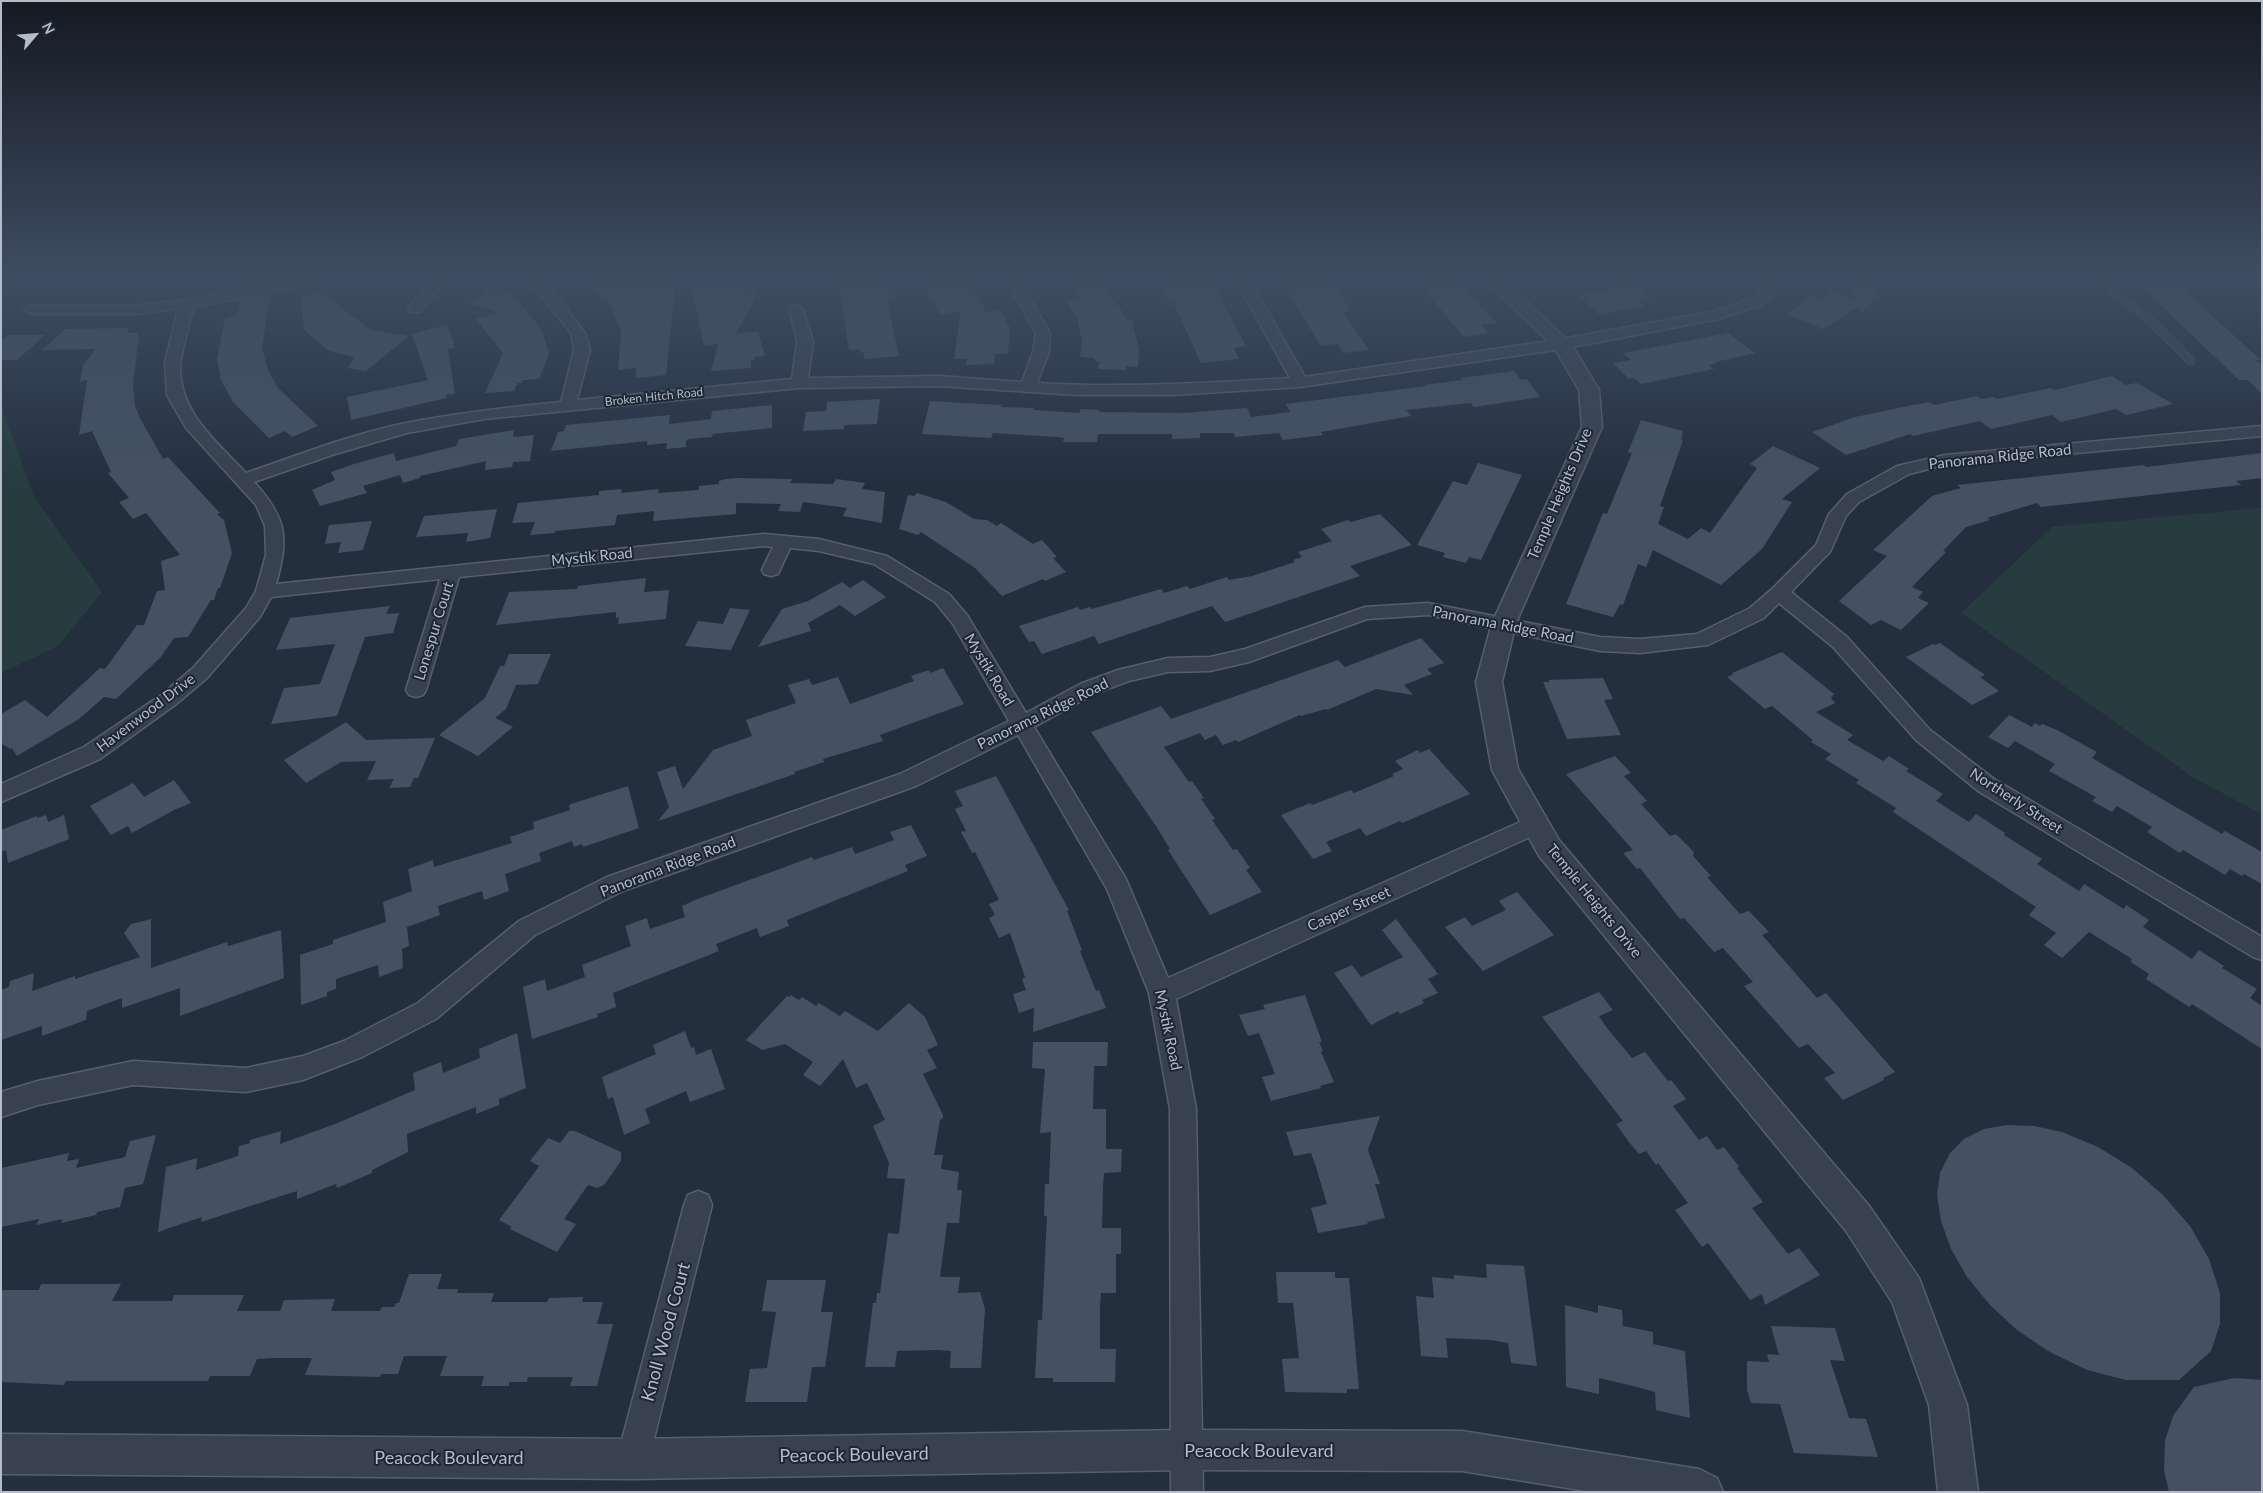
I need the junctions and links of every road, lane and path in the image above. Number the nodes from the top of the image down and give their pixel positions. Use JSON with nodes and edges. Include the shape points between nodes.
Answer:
{"nodes":[{"id":1,"x":176,"y":349,"type":"edge"},
{"id":2,"x":582,"y":349,"type":"edge"},
{"id":3,"x":804,"y":349,"type":"edge"},
{"id":4,"x":1042,"y":349,"type":"edge"},
{"id":5,"x":1281,"y":349,"type":"edge"},
{"id":6,"x":1530,"y":349,"type":"edge"},
{"id":7,"x":1565,"y":349,"type":"edge"},
{"id":8,"x":2179,"y":349,"type":"edge"},
{"id":9,"x":2191,"y":361,"type":"dead end"},
{"id":10,"x":1300,"y":382,"type":"junction"},
{"id":11,"x":799,"y":383,"type":"junction"},
{"id":12,"x":1028,"y":386,"type":"junction"},
{"id":13,"x":568,"y":405,"type":"junction"},
{"id":14,"x":2262,"y":431,"type":"edge"},
{"id":15,"x":243,"y":480,"type":"junction"},
{"id":16,"x":784,"y":542,"type":"junction"},
{"id":17,"x":771,"y":570,"type":"dead end"},
{"id":18,"x":452,"y":572,"type":"junction"},
{"id":19,"x":265,"y":591,"type":"junction"},
{"id":20,"x":1778,"y":593,"type":"junction"},
{"id":21,"x":1504,"y":623,"type":"junction"},
{"id":22,"x":416,"y":690,"type":"dead end"},
{"id":23,"x":1022,"y":724,"type":"junction"},
{"id":24,"x":1,"y":794,"type":"edge"},
{"id":25,"x":1535,"y":825,"type":"junction"},
{"id":26,"x":2262,"y":950,"type":"edge"},
{"id":27,"x":1162,"y":993,"type":"junction"},
{"id":28,"x":1,"y":1105,"type":"edge"},
{"id":29,"x":698,"y":1205,"type":"dead end"},
{"id":30,"x":1185,"y":1450,"type":"junction"},
{"id":31,"x":1,"y":1454,"type":"edge"},
{"id":32,"x":633,"y":1459,"type":"junction"},
{"id":33,"x":1187,"y":1492,"type":"edge"},
{"id":34,"x":1703,"y":1492,"type":"edge"},
{"id":35,"x":1958,"y":1492,"type":"edge"}],
"edges":[{"from":1,"to":15,"type":"street","name":"Havenwood Drive","via":[[173,362],[175,396],[192,425]]},
{"from":2,"to":13,"type":"street"},
{"from":3,"to":11,"type":"street"},
{"from":4,"to":12,"type":"street"},
{"from":5,"to":10,"type":"street"},
{"from":6,"to":10,"type":"street","name":"Broken Hitch Road"},
{"from":7,"to":21,"type":"street","name":"Temple Heights Drive","via":[[1589,390],[1592,426]]},
{"from":8,"to":9,"type":"lane"},
{"from":10,"to":12,"type":"street","name":"Broken Hitch Road","via":[[1172,390],[1077,390]]},
{"from":11,"to":12,"type":"street","name":"Broken Hitch Road","via":[[939,382]]},
{"from":11,"to":13,"type":"street","name":"Broken Hitch Road"},
{"from":13,"to":15,"type":"street","name":"Broken Hitch Road","via":[[484,414],[405,428]]},
{"from":14,"to":20,"type":"street","name":"Panorama Ridge Road","via":[[1945,460],[1902,470],[1853,498],[1838,514],[1824,548]]},
{"from":15,"to":19,"type":"street","name":"Havenwood Drive","via":[[264,504],[274,526],[275,555]]},
{"from":16,"to":17,"type":"street"},
{"from":16,"to":18,"type":"street","name":"Mystik Road","via":[[764,540]]},
{"from":16,"to":23,"type":"street","name":"Mystik Road","via":[[819,545],[880,560],[942,598],[960,620]]},
{"from":18,"to":19,"type":"street","name":"Mystik Road"},
{"from":18,"to":22,"type":"street","name":"Lonespur Court"},
{"from":19,"to":24,"type":"street","name":"Havenwood Drive","via":[[253,612],[200,673],[168,700],[92,753]]},
{"from":20,"to":21,"type":"street","name":"Panorama Ridge Road","via":[[1757,613],[1701,640],[1640,646],[1600,644]]},
{"from":20,"to":26,"type":"street","name":"Northerly Street","via":[[1840,642],[1923,735],[1986,784]]},
{"from":21,"to":23,"type":"street","name":"Panorama Ridge Road","via":[[1428,610],[1365,613],[1249,655],[1210,664],[1168,665],[1125,675],[1087,689]]},
{"from":21,"to":25,"type":"street","name":"Temple Heights Drive","via":[[1489,682],[1505,770]]},
{"from":23,"to":27,"type":"street","name":"Mystik Road","via":[[1118,886]]},
{"from":23,"to":28,"type":"street","name":"Panorama Ridge Road","via":[[908,780],[616,884],[527,928],[427,1011],[353,1049],[303,1068],[246,1080],[133,1073],[38,1092]]},
{"from":25,"to":27,"type":"street","name":"Casper Street"},
{"from":25,"to":35,"type":"street","name":"Temple Heights Drive","via":[[1555,856],[1858,1219],[1906,1291],[1948,1405]]},
{"from":27,"to":30,"type":"street","name":"Mystik Road","via":[[1183,1109]]},
{"from":29,"to":32,"type":"street","name":"Knoll Wood Court"},
{"from":30,"to":32,"type":"street","name":"Peacock Boulevard"},
{"from":30,"to":33,"type":"street","name":"Mystik Road"},
{"from":30,"to":34,"type":"street","name":"Peacock Boulevard","via":[[1462,1451]]},
{"from":31,"to":32,"type":"street","name":"Peacock Boulevard"}]}
